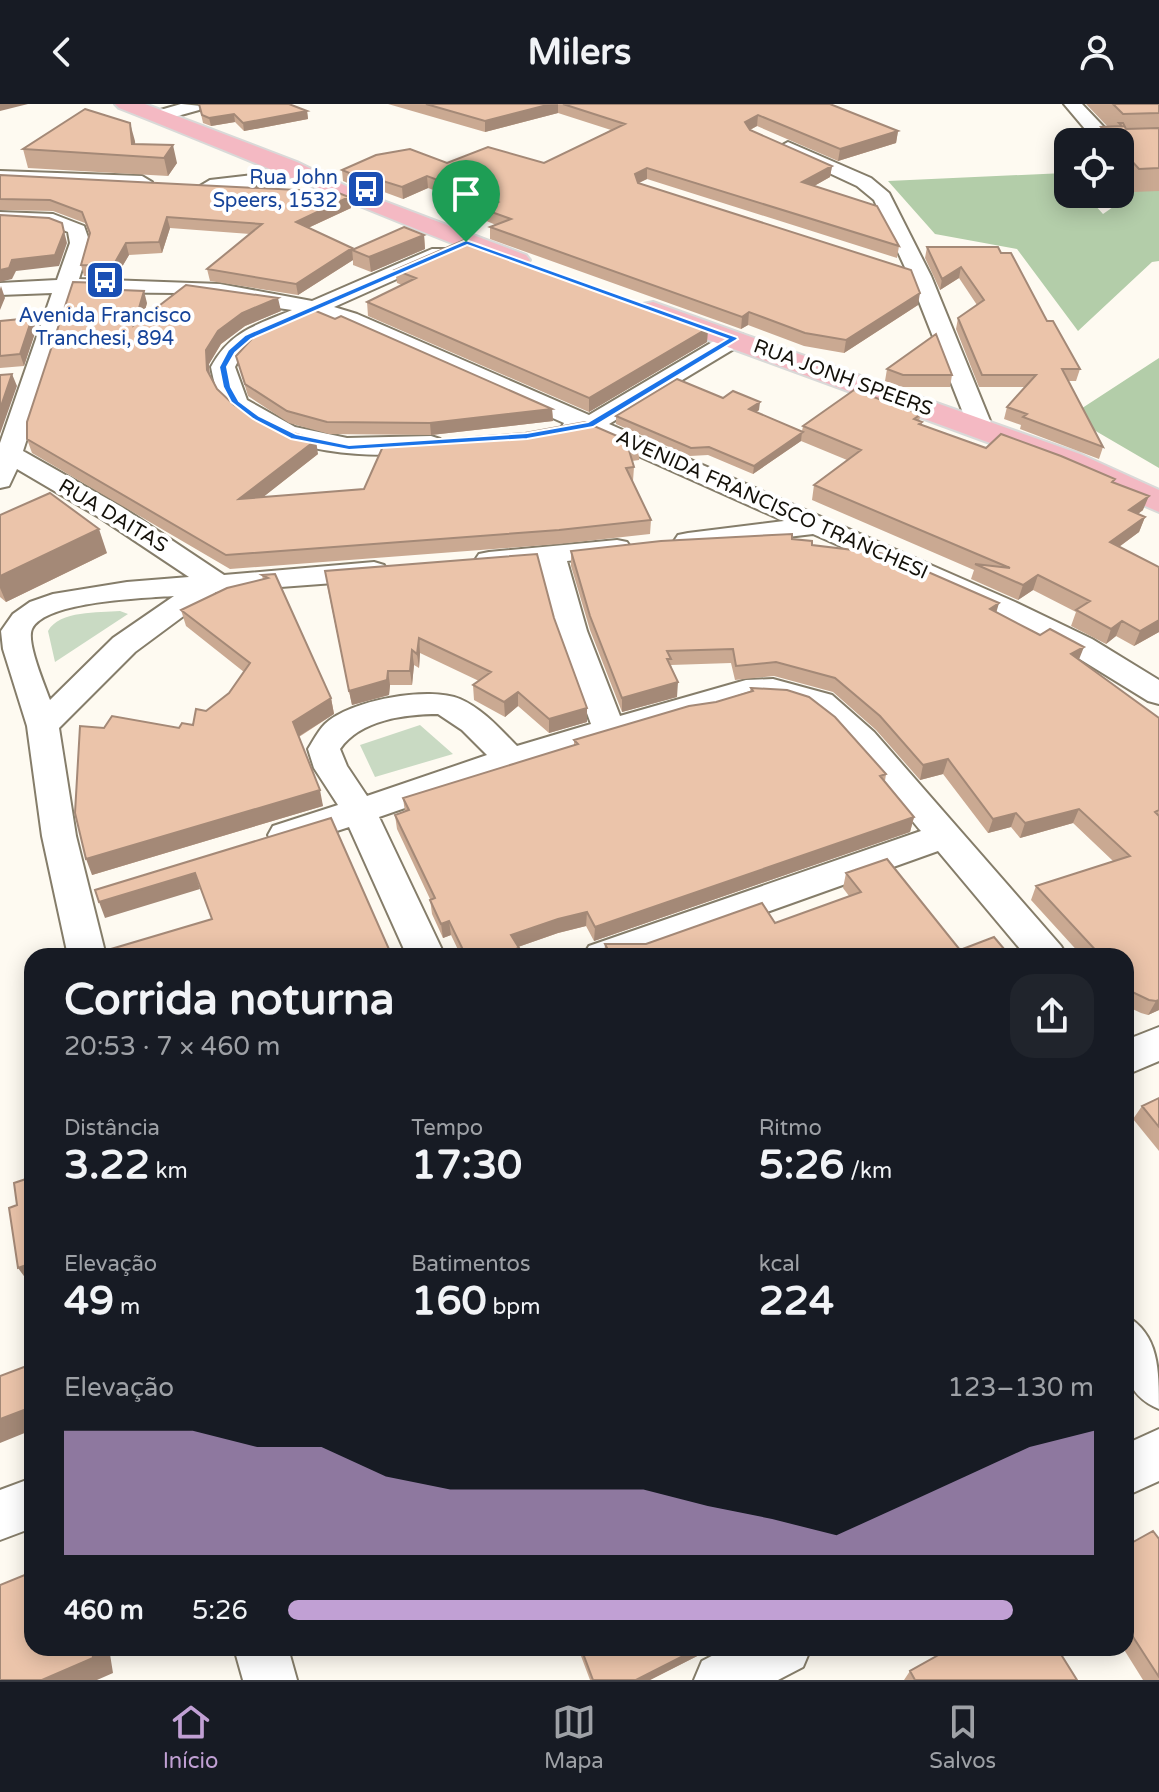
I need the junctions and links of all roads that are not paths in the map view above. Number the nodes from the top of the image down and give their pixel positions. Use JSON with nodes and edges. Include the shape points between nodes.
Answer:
{"nodes":[{"id":1,"x":126,"y":104,"type":"edge"},
{"id":2,"x":1073,"y":104,"type":"edge"},
{"id":3,"x":193,"y":105,"type":"edge"},
{"id":4,"x":156,"y":117,"type":"junction"},
{"id":5,"x":1096,"y":128,"type":"edge"},
{"id":6,"x":192,"y":131,"type":"junction"},
{"id":7,"x":766,"y":137,"type":"edge"},
{"id":8,"x":289,"y":167,"type":"junction"},
{"id":9,"x":0,"y":177,"type":"edge"},
{"id":10,"x":163,"y":184,"type":"edge"},
{"id":11,"x":344,"y":194,"type":"junction"},
{"id":12,"x":0,"y":218,"type":"edge"},
{"id":13,"x":466,"y":242,"type":"junction"},
{"id":14,"x":891,"y":267,"type":"edge"},
{"id":15,"x":541,"y":269,"type":"edge"},
{"id":16,"x":920,"y":276,"type":"junction"},
{"id":17,"x":64,"y":285,"type":"junction"},
{"id":18,"x":0,"y":289,"type":"edge"},
{"id":19,"x":630,"y":301,"type":"edge"},
{"id":20,"x":315,"y":307,"type":"junction"},
{"id":21,"x":734,"y":339,"type":"junction"},
{"id":22,"x":38,"y":375,"type":"junction"},
{"id":23,"x":13,"y":377,"type":"edge"},
{"id":24,"x":590,"y":425,"type":"junction"},
{"id":25,"x":981,"y":428,"type":"junction"},
{"id":26,"x":552,"y":432,"type":"edge"},
{"id":27,"x":455,"y":442,"type":"edge"},
{"id":28,"x":5,"y":467,"type":"edge"},
{"id":29,"x":1159,"y":502,"type":"edge"},
{"id":30,"x":817,"y":525,"type":"junction"},
{"id":31,"x":551,"y":555,"type":"junction"},
{"id":32,"x":460,"y":563,"type":"edge"},
{"id":33,"x":399,"y":568,"type":"edge"},
{"id":34,"x":214,"y":581,"type":"junction"},
{"id":35,"x":1159,"y":694,"type":"edge"},
{"id":36,"x":43,"y":726,"type":"junction"},
{"id":37,"x":610,"y":731,"type":"junction"},
{"id":38,"x":511,"y":759,"type":"junction"},
{"id":39,"x":359,"y":811,"type":"junction"},
{"id":40,"x":946,"y":835,"type":"junction"},
{"id":41,"x":251,"y":845,"type":"edge"},
{"id":42,"x":87,"y":948,"type":"edge"},
{"id":43,"x":422,"y":948,"type":"edge"},
{"id":44,"x":625,"y":948,"type":"edge"},
{"id":45,"x":1041,"y":948,"type":"edge"},
{"id":46,"x":1134,"y":1350,"type":"edge"},
{"id":47,"x":1159,"y":1385,"type":"edge"},
{"id":48,"x":1159,"y":1454,"type":"edge"},
{"id":49,"x":1134,"y":1467,"type":"edge"},
{"id":50,"x":24,"y":1506,"type":"edge"},
{"id":51,"x":0,"y":1515,"type":"edge"},
{"id":52,"x":263,"y":1656,"type":"edge"},
{"id":53,"x":768,"y":1656,"type":"edge"},
{"id":54,"x":270,"y":1680,"type":"edge"},
{"id":55,"x":721,"y":1680,"type":"edge"}],
"edges":[{"from":1,"to":4,"type":"main road"},
{"from":2,"to":5,"type":"street"},
{"from":3,"to":4,"type":"street"},
{"from":3,"to":6,"type":"street"},
{"from":4,"to":6,"type":"main road"},
{"from":6,"to":8,"type":"main road"},
{"from":7,"to":16,"type":"street","via":[[864,182],[882,197]]},
{"from":8,"to":11,"type":"main road"},
{"from":8,"to":11,"type":"street","via":[[257,180],[202,186]]},
{"from":9,"to":10,"type":"street"},
{"from":11,"to":13,"type":"main road"},
{"from":12,"to":17,"type":"street","via":[[56,221],[77,231],[80,243]]},
{"from":13,"to":15,"type":"main road"},
{"from":13,"to":20,"type":"street"},
{"from":14,"to":16,"type":"street"},
{"from":16,"to":25,"type":"street"},
{"from":17,"to":18,"type":"street","name":"AVENIDA FRANCISCO TRANCHESI"},
{"from":17,"to":20,"type":"street","name":"AVENIDA FRANCISCO TRANCHESI","via":[[164,285]]},
{"from":17,"to":22,"type":"street"},
{"from":19,"to":21,"type":"main road","name":"RUA JONH SPEERS"},
{"from":20,"to":24,"type":"street","name":"AVENIDA FRANCISCO TRANCHESI"},
{"from":20,"to":27,"type":"street","via":[[248,337],[231,351],[223,367],[235,402],[269,425],[319,443],[382,447]]},
{"from":21,"to":24,"type":"street"},
{"from":21,"to":25,"type":"main road","name":"RUA JONH SPEERS"},
{"from":22,"to":23,"type":"street"},
{"from":22,"to":28,"type":"street"},
{"from":24,"to":26,"type":"street"},
{"from":24,"to":30,"type":"street","name":"AVENIDA FRANCISCO TRANCHESI"},
{"from":25,"to":29,"type":"main road","name":"RUA JONH SPEERS"},
{"from":28,"to":34,"type":"street","name":"RUA DAITAS","via":[[112,513]]},
{"from":30,"to":31,"type":"street"},
{"from":30,"to":35,"type":"street","name":"AVENIDA FRANCISCO TRANCHESI","via":[[1005,608]]},
{"from":31,"to":32,"type":"street"},
{"from":31,"to":37,"type":"street","via":[[572,631]]},
{"from":33,"to":34,"type":"street"},
{"from":34,"to":36,"type":"street","via":[[124,645]]},
{"from":34,"to":36,"type":"street","via":[[63,600],[23,620],[16,631],[18,649]]},
{"from":36,"to":42,"type":"street","via":[[59,836],[87,894]]},
{"from":37,"to":38,"type":"street"},
{"from":37,"to":40,"type":"street","via":[[746,690],[798,694],[821,702],[863,740]]},
{"from":38,"to":39,"type":"street"},
{"from":38,"to":39,"type":"street","via":[[448,705],[417,703],[357,720],[341,727],[324,749]]},
{"from":39,"to":41,"type":"street"},
{"from":39,"to":43,"type":"street"},
{"from":40,"to":44,"type":"street"},
{"from":40,"to":45,"type":"street"},
{"from":46,"to":47,"type":"street"},
{"from":48,"to":49,"type":"street"},
{"from":50,"to":51,"type":"street"},
{"from":52,"to":54,"type":"street"},
{"from":53,"to":55,"type":"street"}]}
